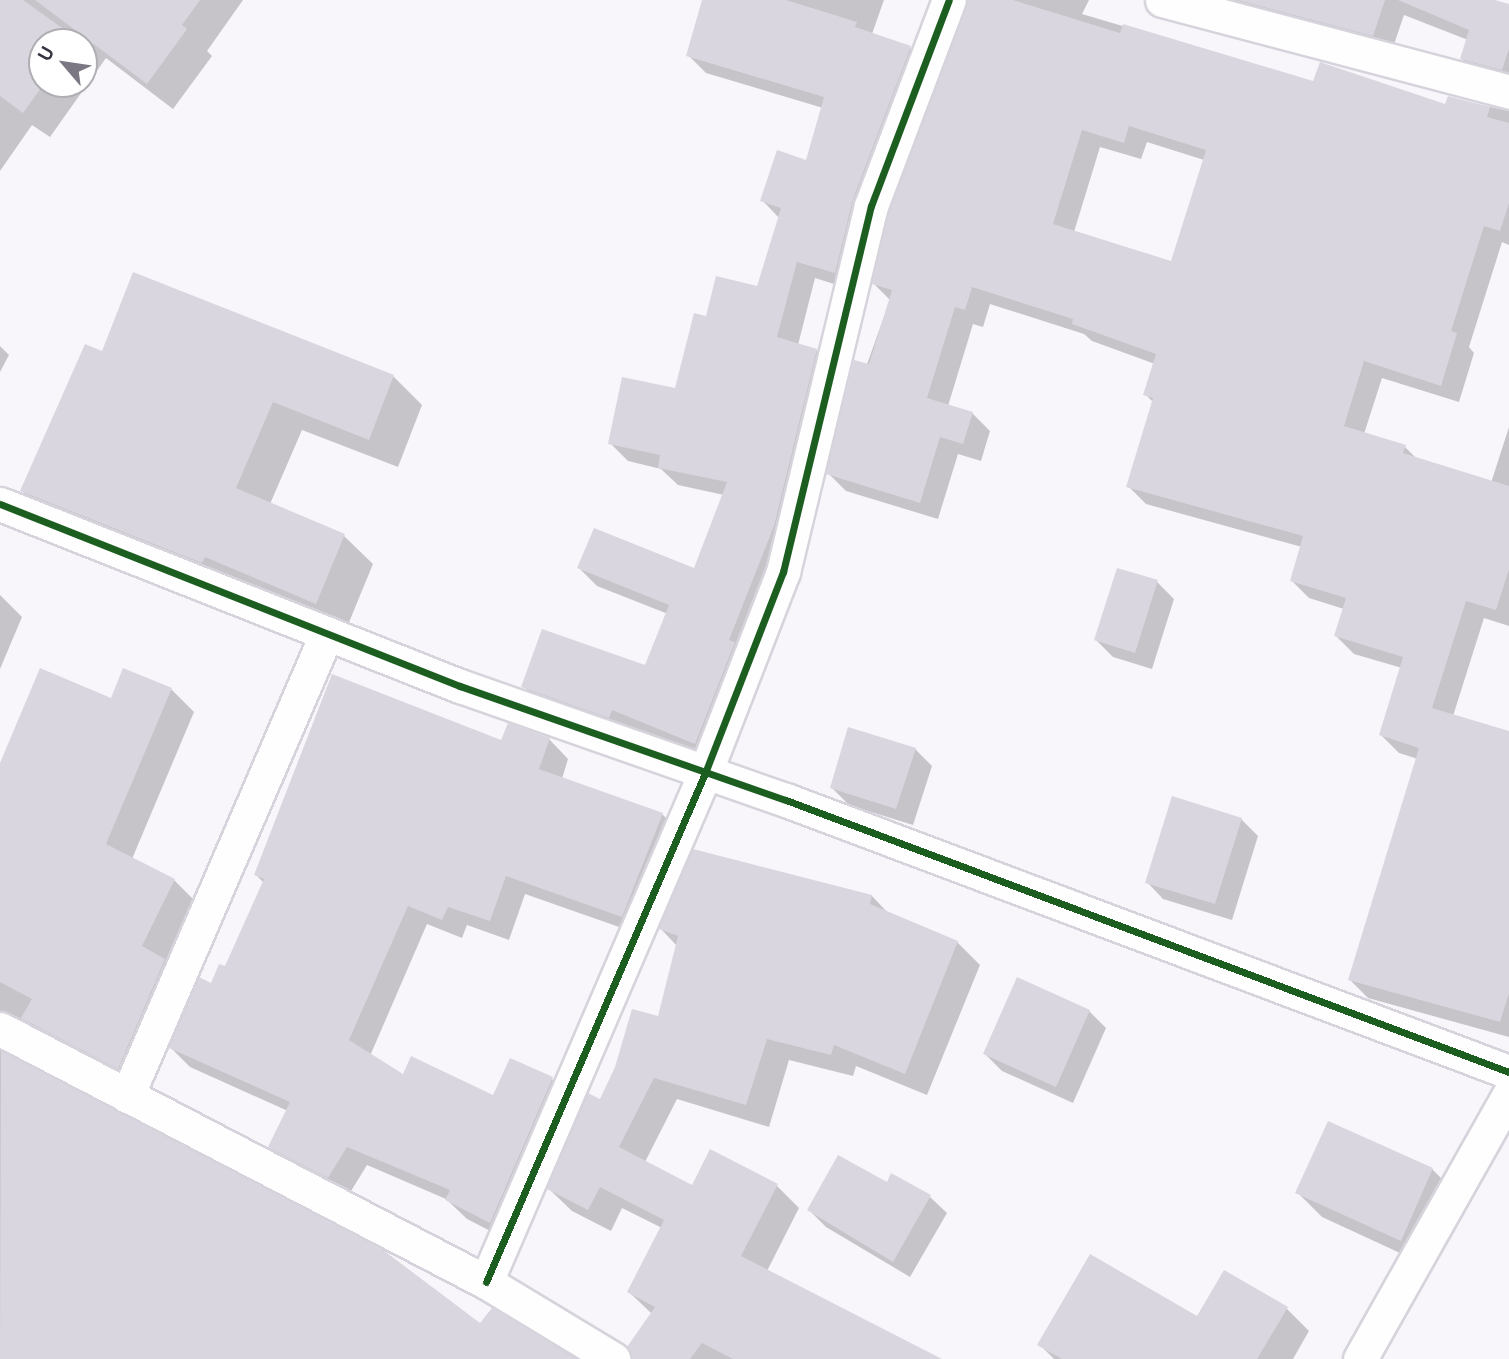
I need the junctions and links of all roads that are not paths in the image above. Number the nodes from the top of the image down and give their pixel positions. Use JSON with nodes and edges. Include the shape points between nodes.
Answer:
{"nodes":[{"id":1,"x":949,"y":0,"type":"edge"},
{"id":2,"x":1162,"y":0,"type":"edge"},
{"id":3,"x":1509,"y":92,"type":"edge"},
{"id":4,"x":0,"y":504,"type":"edge"},
{"id":5,"x":327,"y":633,"type":"junction"},
{"id":6,"x":705,"y":773,"type":"junction"},
{"id":7,"x":0,"y":1028,"type":"edge"},
{"id":8,"x":1509,"y":1072,"type":"edge"},
{"id":9,"x":1509,"y":1095,"type":"edge"},
{"id":10,"x":127,"y":1096,"type":"junction"},
{"id":11,"x":486,"y":1282,"type":"junction"},
{"id":12,"x":613,"y":1359,"type":"edge"},
{"id":13,"x":1360,"y":1359,"type":"edge"}],
"edges":[{"from":1,"to":6,"type":"street","via":[[870,206],[783,572]]},
{"from":2,"to":3,"type":"street"},
{"from":4,"to":5,"type":"street"},
{"from":5,"to":6,"type":"street"},
{"from":5,"to":10,"type":"street"},
{"from":6,"to":8,"type":"street"},
{"from":6,"to":11,"type":"street"},
{"from":7,"to":10,"type":"street"},
{"from":9,"to":13,"type":"street"},
{"from":10,"to":11,"type":"street"},
{"from":11,"to":12,"type":"street"}]}
